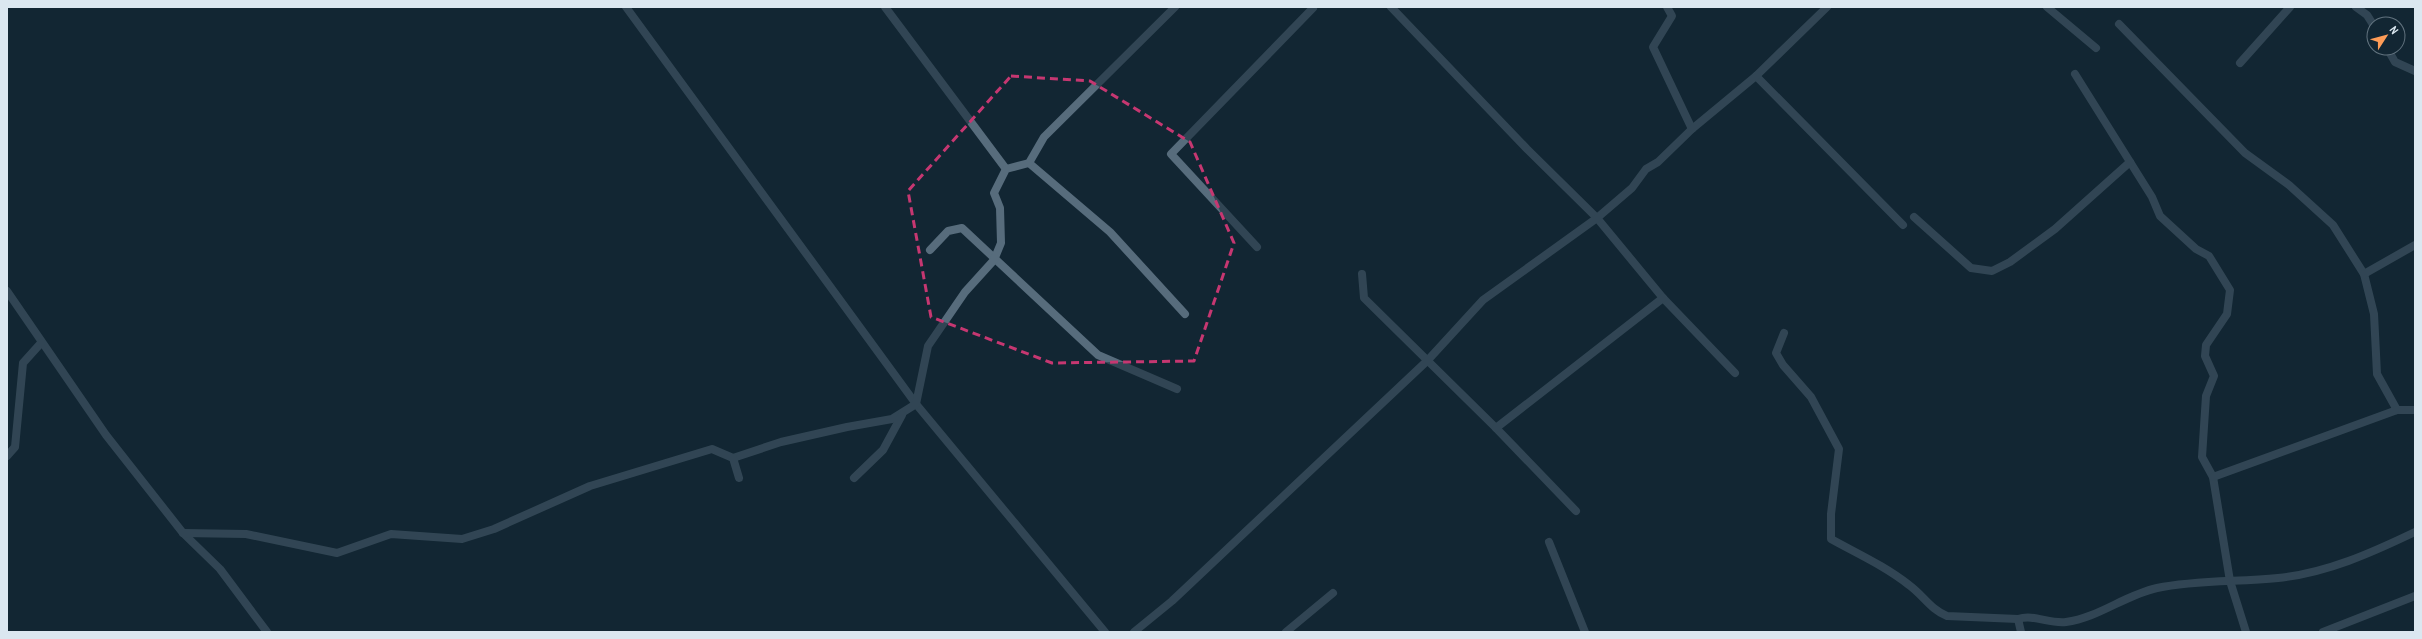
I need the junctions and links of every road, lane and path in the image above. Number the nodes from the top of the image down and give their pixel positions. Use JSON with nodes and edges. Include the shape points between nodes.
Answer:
{"nodes":[{"id":1,"x":626,"y":7,"type":"edge"},
{"id":2,"x":885,"y":7,"type":"edge"},
{"id":3,"x":1175,"y":7,"type":"edge"},
{"id":4,"x":1313,"y":7,"type":"edge"},
{"id":5,"x":1391,"y":7,"type":"edge"},
{"id":6,"x":1667,"y":7,"type":"edge"},
{"id":7,"x":1827,"y":7,"type":"edge"},
{"id":8,"x":2047,"y":7,"type":"edge"},
{"id":9,"x":2290,"y":7,"type":"edge"},
{"id":10,"x":2356,"y":7,"type":"edge"},
{"id":11,"x":2368,"y":16,"type":"edge"},
{"id":12,"x":2119,"y":24,"type":"dead end"},
{"id":13,"x":2096,"y":48,"type":"dead end"},
{"id":14,"x":2392,"y":56,"type":"edge"},
{"id":15,"x":2240,"y":63,"type":"dead end"},
{"id":16,"x":2415,"y":71,"type":"edge"},
{"id":17,"x":2075,"y":74,"type":"dead end"},
{"id":18,"x":1756,"y":76,"type":"junction"},
{"id":19,"x":1692,"y":129,"type":"junction"},
{"id":20,"x":1029,"y":162,"type":"junction"},
{"id":21,"x":2130,"y":162,"type":"junction"},
{"id":22,"x":1006,"y":169,"type":"junction"},
{"id":23,"x":1914,"y":217,"type":"dead end"},
{"id":24,"x":1597,"y":218,"type":"junction"},
{"id":25,"x":1902,"y":225,"type":"dead end"},
{"id":26,"x":2415,"y":245,"type":"edge"},
{"id":27,"x":1257,"y":247,"type":"dead end"},
{"id":28,"x":930,"y":250,"type":"dead end"},
{"id":29,"x":994,"y":260,"type":"junction"},
{"id":30,"x":1362,"y":274,"type":"dead end"},
{"id":31,"x":2364,"y":274,"type":"junction"},
{"id":32,"x":7,"y":291,"type":"edge"},
{"id":33,"x":1663,"y":298,"type":"junction"},
{"id":34,"x":1185,"y":314,"type":"dead end"},
{"id":35,"x":1784,"y":333,"type":"dead end"},
{"id":36,"x":41,"y":343,"type":"junction"},
{"id":37,"x":1428,"y":360,"type":"junction"},
{"id":38,"x":1735,"y":373,"type":"dead end"},
{"id":39,"x":1177,"y":389,"type":"dead end"},
{"id":40,"x":916,"y":404,"type":"junction"},
{"id":41,"x":2397,"y":410,"type":"junction"},
{"id":42,"x":2415,"y":410,"type":"edge"},
{"id":43,"x":903,"y":412,"type":"junction"},
{"id":44,"x":1496,"y":428,"type":"junction"},
{"id":45,"x":7,"y":456,"type":"edge"},
{"id":46,"x":733,"y":458,"type":"junction"},
{"id":47,"x":2214,"y":476,"type":"junction"},
{"id":48,"x":739,"y":478,"type":"dead end"},
{"id":49,"x":854,"y":478,"type":"dead end"},
{"id":50,"x":1576,"y":511,"type":"dead end"},
{"id":51,"x":2415,"y":532,"type":"edge"},
{"id":52,"x":183,"y":534,"type":"junction"},
{"id":53,"x":1549,"y":542,"type":"dead end"},
{"id":54,"x":2230,"y":581,"type":"junction"},
{"id":55,"x":1333,"y":593,"type":"dead end"},
{"id":56,"x":2415,"y":596,"type":"edge"},
{"id":57,"x":2018,"y":619,"type":"junction"},
{"id":58,"x":267,"y":632,"type":"edge"},
{"id":59,"x":1105,"y":632,"type":"edge"},
{"id":60,"x":1134,"y":632,"type":"edge"},
{"id":61,"x":1286,"y":632,"type":"edge"},
{"id":62,"x":1585,"y":632,"type":"edge"},
{"id":63,"x":2021,"y":632,"type":"edge"},
{"id":64,"x":2246,"y":632,"type":"edge"},
{"id":65,"x":2323,"y":632,"type":"edge"}],
"edges":[{"from":1,"to":40,"type":"street"},
{"from":2,"to":22,"type":"street"},
{"from":3,"to":20,"type":"street","via":[[1044,137]]},
{"from":4,"to":27,"type":"street","via":[[1171,154]]},
{"from":5,"to":24,"type":"street"},
{"from":6,"to":19,"type":"street","via":[[1672,16],[1652,47]]},
{"from":7,"to":18,"type":"street"},
{"from":8,"to":13,"type":"street"},
{"from":9,"to":15,"type":"street"},
{"from":10,"to":11,"type":"street"},
{"from":12,"to":31,"type":"street","via":[[2245,153],[2289,185],[2333,225]]},
{"from":14,"to":16,"type":"street","via":[[2395,62]]},
{"from":17,"to":21,"type":"street"},
{"from":18,"to":19,"type":"street"},
{"from":18,"to":25,"type":"street"},
{"from":19,"to":24,"type":"street","via":[[1658,162],[1646,168],[1632,188]]},
{"from":20,"to":22,"type":"street"},
{"from":20,"to":34,"type":"street","via":[[1110,232]]},
{"from":21,"to":23,"type":"street","via":[[2055,229],[2010,262],[1992,271],[1971,268]]},
{"from":21,"to":47,"type":"street","via":[[2152,197],[2160,216],[2196,249],[2209,256],[2230,290],[2227,314],[2206,345],[2205,356],[2214,376],[2206,396],[2202,457]]},
{"from":22,"to":29,"type":"street","via":[[994,193],[1000,208],[1001,243]]},
{"from":24,"to":33,"type":"street"},
{"from":24,"to":37,"type":"street","via":[[1482,300]]},
{"from":26,"to":31,"type":"street"},
{"from":28,"to":29,"type":"street","via":[[948,231],[962,228]]},
{"from":29,"to":39,"type":"street","via":[[1098,355]]},
{"from":29,"to":40,"type":"street","via":[[965,292],[928,346]]},
{"from":30,"to":37,"type":"street","via":[[1364,298]]},
{"from":31,"to":41,"type":"street","via":[[2374,314],[2378,374]]},
{"from":32,"to":36,"type":"street"},
{"from":33,"to":38,"type":"street"},
{"from":33,"to":44,"type":"street"},
{"from":35,"to":57,"type":"street","via":[[1776,353],[1811,397],[1839,449],[1831,514],[1831,539],[1886,568],[1910,585],[1937,612],[1947,616]]},
{"from":36,"to":45,"type":"street","via":[[23,363],[15,447]]},
{"from":36,"to":52,"type":"street","via":[[106,434]]},
{"from":37,"to":44,"type":"street"},
{"from":37,"to":60,"type":"street","via":[[1172,601]]},
{"from":40,"to":43,"type":"street"},
{"from":40,"to":59,"type":"street"},
{"from":41,"to":42,"type":"street"},
{"from":41,"to":47,"type":"street"},
{"from":43,"to":46,"type":"street","via":[[892,419],[781,442]]},
{"from":43,"to":49,"type":"street","via":[[883,450]]},
{"from":44,"to":50,"type":"street"},
{"from":46,"to":48,"type":"street"},
{"from":46,"to":52,"type":"street","via":[[712,449],[590,486],[494,529],[462,539],[390,534],[337,553],[246,534]]},
{"from":47,"to":54,"type":"street"},
{"from":51,"to":54,"type":"street","via":[[2347,563],[2325,569],[2279,578]]},
{"from":52,"to":58,"type":"street","via":[[220,569]]},
{"from":53,"to":62,"type":"street"},
{"from":54,"to":57,"type":"street","via":[[2186,583],[2155,589],[2066,622],[2044,621],[2028,616]]},
{"from":54,"to":64,"type":"street"},
{"from":55,"to":61,"type":"street"},
{"from":56,"to":65,"type":"street"},
{"from":57,"to":63,"type":"street"}]}
